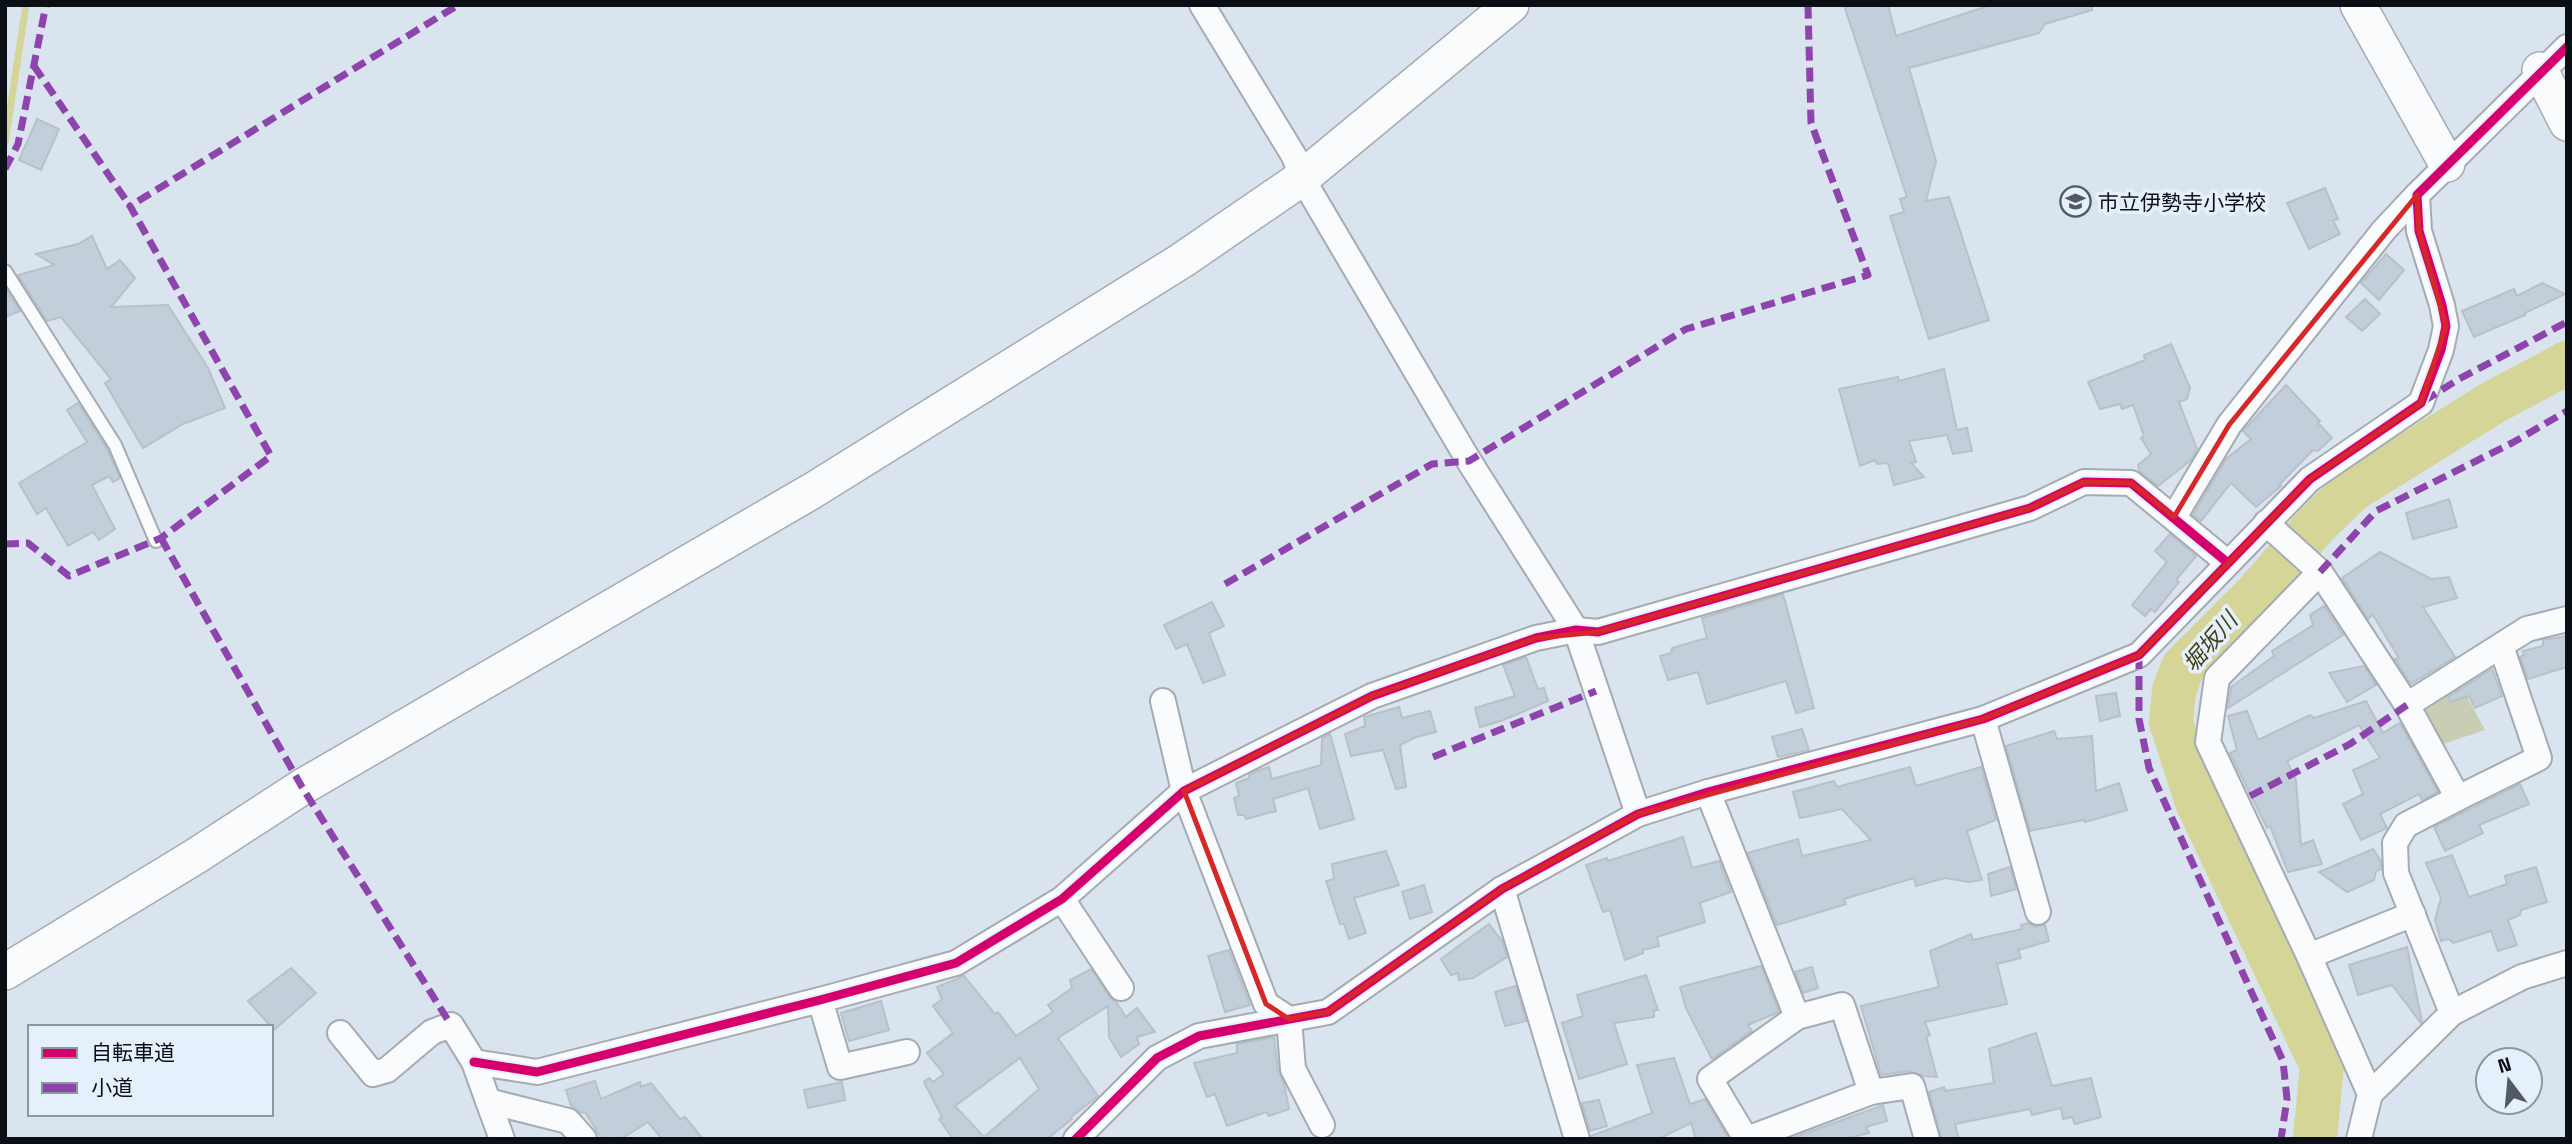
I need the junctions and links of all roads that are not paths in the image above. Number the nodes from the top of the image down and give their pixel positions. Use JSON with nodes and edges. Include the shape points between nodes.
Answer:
{"nodes":[{"id":1,"x":1202,"y":5,"type":"edge"},
{"id":2,"x":1511,"y":5,"type":"edge"},
{"id":3,"x":2358,"y":5,"type":"edge"},
{"id":4,"x":2567,"y":47,"type":"edge"},
{"id":5,"x":2540,"y":70,"type":"junction"},
{"id":6,"x":2567,"y":123,"type":"edge"},
{"id":7,"x":2447,"y":164,"type":"junction"},
{"id":8,"x":1302,"y":178,"type":"junction"},
{"id":9,"x":2417,"y":195,"type":"junction"},
{"id":10,"x":5,"y":271,"type":"edge"},
{"id":11,"x":2174,"y":517,"type":"junction"},
{"id":12,"x":2270,"y":527,"type":"junction"},
{"id":13,"x":156,"y":541,"type":"dead end"},
{"id":14,"x":2228,"y":563,"type":"junction"},
{"id":15,"x":2316,"y":570,"type":"junction"},
{"id":16,"x":2567,"y":619,"type":"edge"},
{"id":17,"x":1576,"y":630,"type":"junction"},
{"id":18,"x":2501,"y":646,"type":"junction"},
{"id":19,"x":1163,"y":701,"type":"dead end"},
{"id":20,"x":2407,"y":705,"type":"junction"},
{"id":21,"x":1983,"y":719,"type":"junction"},
{"id":22,"x":1184,"y":791,"type":"junction"},
{"id":23,"x":1709,"y":792,"type":"junction"},
{"id":24,"x":2458,"y":798,"type":"junction"},
{"id":25,"x":1638,"y":814,"type":"junction"},
{"id":26,"x":1502,"y":889,"type":"junction"},
{"id":27,"x":1062,"y":899,"type":"junction"},
{"id":28,"x":2038,"y":912,"type":"dead end"},
{"id":29,"x":2413,"y":914,"type":"junction"},
{"id":30,"x":2309,"y":956,"type":"junction"},
{"id":31,"x":2567,"y":963,"type":"edge"},
{"id":32,"x":5,"y":972,"type":"edge"},
{"id":33,"x":1121,"y":988,"type":"dead end"},
{"id":34,"x":820,"y":1000,"type":"junction"},
{"id":35,"x":2452,"y":1013,"type":"junction"},
{"id":36,"x":1797,"y":1017,"type":"junction"},
{"id":37,"x":1289,"y":1019,"type":"junction"},
{"id":38,"x":340,"y":1033,"type":"dead end"},
{"id":39,"x":907,"y":1052,"type":"dead end"},
{"id":40,"x":474,"y":1062,"type":"junction"},
{"id":41,"x":1871,"y":1092,"type":"junction"},
{"id":42,"x":2370,"y":1094,"type":"junction"},
{"id":43,"x":488,"y":1101,"type":"junction"},
{"id":44,"x":1322,"y":1125,"type":"dead end"},
{"id":45,"x":502,"y":1139,"type":"edge"},
{"id":46,"x":584,"y":1139,"type":"edge"},
{"id":47,"x":1076,"y":1139,"type":"edge"},
{"id":48,"x":1577,"y":1139,"type":"edge"},
{"id":49,"x":1746,"y":1139,"type":"edge"},
{"id":50,"x":1927,"y":1139,"type":"edge"},
{"id":51,"x":2359,"y":1139,"type":"edge"}],
"edges":[{"from":1,"to":8,"type":"street","via":[[1294,156]]},
{"from":2,"to":8,"type":"street"},
{"from":3,"to":7,"type":"street"},
{"from":4,"to":5,"type":"street"},
{"from":5,"to":6,"type":"street"},
{"from":5,"to":7,"type":"street"},
{"from":7,"to":9,"type":"street"},
{"from":8,"to":17,"type":"street","via":[[1469,461]]},
{"from":8,"to":32,"type":"street","via":[[1181,261],[812,491],[302,787]]},
{"from":9,"to":11,"type":"street","via":[[2229,425]]},
{"from":9,"to":12,"type":"street","via":[[2419,231],[2446,326],[2421,403],[2310,479]]},
{"from":10,"to":13,"type":"lane","via":[[115,445]]},
{"from":11,"to":14,"type":"street"},
{"from":11,"to":17,"type":"street","via":[[2131,483],[2084,482],[2030,508],[1598,632]]},
{"from":12,"to":14,"type":"street"},
{"from":12,"to":15,"type":"street"},
{"from":14,"to":21,"type":"street","via":[[2139,655]]},
{"from":15,"to":20,"type":"street"},
{"from":15,"to":30,"type":"street","via":[[2217,678],[2208,742]]},
{"from":16,"to":18,"type":"street","via":[[2527,629]]},
{"from":17,"to":22,"type":"street","via":[[1536,639],[1372,696]]},
{"from":17,"to":25,"type":"street"},
{"from":18,"to":20,"type":"street"},
{"from":18,"to":24,"type":"street","via":[[2539,758]]},
{"from":19,"to":22,"type":"street"},
{"from":20,"to":24,"type":"street"},
{"from":21,"to":23,"type":"street"},
{"from":21,"to":28,"type":"street"},
{"from":22,"to":27,"type":"street"},
{"from":22,"to":37,"type":"street","via":[[1266,1004]]},
{"from":23,"to":25,"type":"street"},
{"from":23,"to":36,"type":"street"},
{"from":24,"to":29,"type":"street","via":[[2406,825],[2395,843],[2396,873]]},
{"from":25,"to":26,"type":"street"},
{"from":26,"to":37,"type":"street","via":[[1328,1012]]},
{"from":26,"to":48,"type":"street"},
{"from":27,"to":33,"type":"street"},
{"from":27,"to":34,"type":"street","via":[[956,963]]},
{"from":29,"to":30,"type":"street"},
{"from":29,"to":35,"type":"street"},
{"from":30,"to":42,"type":"street"},
{"from":31,"to":35,"type":"street","via":[[2522,977]]},
{"from":34,"to":39,"type":"street","via":[[840,1067]]},
{"from":34,"to":40,"type":"street","via":[[537,1072]]},
{"from":35,"to":42,"type":"street"},
{"from":36,"to":41,"type":"street","via":[[1842,1005]]},
{"from":36,"to":49,"type":"street","via":[[1710,1079]]},
{"from":37,"to":44,"type":"street","via":[[1293,1069]]},
{"from":37,"to":47,"type":"street","via":[[1199,1036],[1157,1058]]},
{"from":38,"to":40,"type":"street","via":[[373,1074],[387,1070],[432,1032],[451,1025]]},
{"from":40,"to":43,"type":"street"},
{"from":41,"to":49,"type":"street"},
{"from":41,"to":50,"type":"street","via":[[1912,1086]]},
{"from":42,"to":51,"type":"street"},
{"from":43,"to":45,"type":"street"},
{"from":43,"to":46,"type":"street","via":[[568,1121]]}]}
